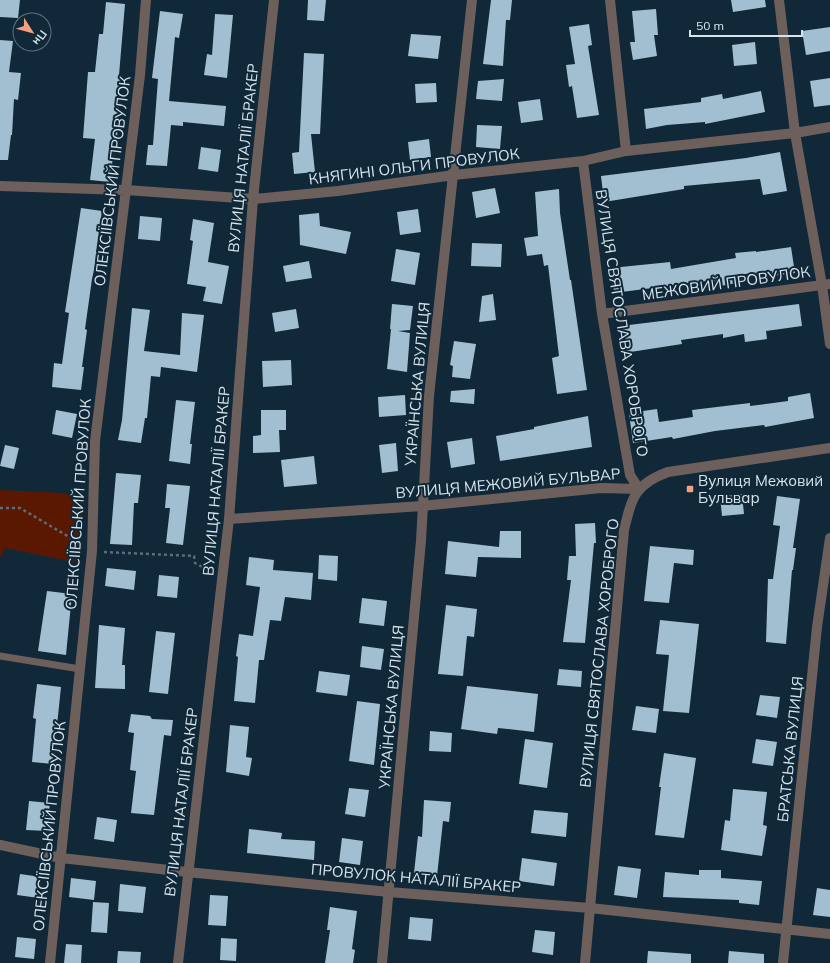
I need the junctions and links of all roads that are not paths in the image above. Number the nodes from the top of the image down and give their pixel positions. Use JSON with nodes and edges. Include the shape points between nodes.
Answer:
{"nodes":[{"id":1,"x":146,"y":0,"type":"edge"},
{"id":2,"x":274,"y":0,"type":"edge"},
{"id":3,"x":472,"y":0,"type":"edge"},
{"id":4,"x":610,"y":0,"type":"edge"},
{"id":5,"x":780,"y":0,"type":"edge"},
{"id":6,"x":830,"y":127,"type":"edge"},
{"id":7,"x":795,"y":133,"type":"junction"},
{"id":8,"x":626,"y":151,"type":"junction"},
{"id":9,"x":583,"y":161,"type":"junction"},
{"id":10,"x":454,"y":175,"type":"junction"},
{"id":11,"x":0,"y":186,"type":"edge"},
{"id":12,"x":126,"y":190,"type":"junction"},
{"id":13,"x":253,"y":199,"type":"junction"},
{"id":14,"x":826,"y":284,"type":"edge"},
{"id":15,"x":602,"y":314,"type":"junction"},
{"id":16,"x":830,"y":344,"type":"edge"},
{"id":17,"x":830,"y":448,"type":"edge"},
{"id":18,"x":638,"y":489,"type":"junction"},
{"id":19,"x":422,"y":506,"type":"junction"},
{"id":20,"x":229,"y":519,"type":"junction"},
{"id":21,"x":830,"y":538,"type":"edge"},
{"id":22,"x":0,"y":656,"type":"edge"},
{"id":23,"x":80,"y":669,"type":"junction"},
{"id":24,"x":0,"y":845,"type":"edge"},
{"id":25,"x":61,"y":858,"type":"junction"},
{"id":26,"x":187,"y":872,"type":"junction"},
{"id":27,"x":389,"y":892,"type":"junction"},
{"id":28,"x":590,"y":908,"type":"junction"},
{"id":29,"x":787,"y":928,"type":"junction"},
{"id":30,"x":830,"y":934,"type":"edge"},
{"id":31,"x":50,"y":963,"type":"edge"},
{"id":32,"x":178,"y":963,"type":"edge"},
{"id":33,"x":382,"y":963,"type":"edge"},
{"id":34,"x":585,"y":963,"type":"edge"},
{"id":35,"x":783,"y":963,"type":"edge"}],
"edges":[{"from":1,"to":12,"type":"street","name":"ОЛЕКСІЇВСЬКИЙ ПРОВУЛОК"},
{"from":2,"to":13,"type":"street","name":"ВУЛИЦЯ НАТАЛІЇ БРАКЕР"},
{"from":3,"to":10,"type":"street","name":"УКРАЇНСЬКА ВУЛИЦЯ"},
{"from":4,"to":8,"type":"street"},
{"from":5,"to":7,"type":"street"},
{"from":6,"to":7,"type":"street","name":"КНЯГИНІ ОЛЬГИ ПРОВУЛОК"},
{"from":7,"to":8,"type":"street","name":"КНЯГИНІ ОЛЬГИ ПРОВУЛОК"},
{"from":7,"to":14,"type":"street"},
{"from":8,"to":9,"type":"street","name":"КНЯГИНІ ОЛЬГИ ПРОВУЛОК"},
{"from":9,"to":10,"type":"street","name":"КНЯГИНІ ОЛЬГИ ПРОВУЛОК"},
{"from":9,"to":15,"type":"street","name":"ВУЛИЦЯ СВЯТОСЛАВА ХОРОБРОГО"},
{"from":10,"to":13,"type":"street","name":"КНЯГИНІ ОЛЬГИ ПРОВУЛОК","via":[[338,191]]},
{"from":10,"to":19,"type":"street","name":"УКРАЇНСЬКА ВУЛИЦЯ","via":[[429,396]]},
{"from":11,"to":12,"type":"street","name":"КНЯГИНІ ОЛЬГИ ПРОВУЛОК"},
{"from":12,"to":13,"type":"street","name":"КНЯГИНІ ОЛЬГИ ПРОВУЛОК"},
{"from":12,"to":23,"type":"street","name":"ОЛЕКСІЇВСЬКИЙ ПРОВУЛОК","via":[[95,441],[92,551]]},
{"from":13,"to":20,"type":"street","name":"ВУЛИЦЯ НАТАЛІЇ БРАКЕР"},
{"from":14,"to":15,"type":"street","name":"МЕЖОВИЙ ПРОВУЛОК"},
{"from":14,"to":16,"type":"street"},
{"from":15,"to":18,"type":"street","name":"ВУЛИЦЯ СВЯТОСЛАВА ХОРОБРОГО","via":[[630,475]]},
{"from":17,"to":18,"type":"street","name":"ВУЛИЦЯ МЕЖОВИЙ БУЛЬВАР","via":[[668,472],[650,478]]},
{"from":18,"to":19,"type":"street","name":"ВУЛИЦЯ МЕЖОВИЙ БУЛЬВАР","via":[[601,488]]},
{"from":18,"to":28,"type":"street","name":"ВУЛИЦЯ СВЯТОСЛАВА ХОРОБРОГО","via":[[629,507],[624,530]]},
{"from":19,"to":20,"type":"street","name":"ВУЛИЦЯ МЕЖОВИЙ БУЛЬВАР"},
{"from":19,"to":27,"type":"street","name":"УКРАЇНСЬКА ВУЛИЦЯ"},
{"from":20,"to":26,"type":"street","name":"ВУЛИЦЯ НАТАЛІЇ БРАКЕР"},
{"from":21,"to":29,"type":"street","name":"БРАТСЬКА ВУЛИЦЯ","via":[[817,627]]},
{"from":22,"to":23,"type":"lane"},
{"from":23,"to":25,"type":"street","name":"ОЛЕКСІЇВСЬКИЙ ПРОВУЛОК"},
{"from":24,"to":25,"type":"street","name":"ПРОВУЛОК НАТАЛІЇ БРАКЕР"},
{"from":25,"to":26,"type":"street","name":"ПРОВУЛОК НАТАЛІЇ БРАКЕР"},
{"from":25,"to":31,"type":"street","name":"ОЛЕКСІЇВСЬКИЙ ПРОВУЛОК"},
{"from":26,"to":27,"type":"street","name":"ПРОВУЛОК НАТАЛІЇ БРАКЕР"},
{"from":26,"to":32,"type":"street","name":"ВУЛИЦЯ НАТАЛІЇ БРАКЕР"},
{"from":27,"to":28,"type":"street","name":"ПРОВУЛОК НАТАЛІЇ БРАКЕР"},
{"from":27,"to":33,"type":"street","name":"УКРАЇНСЬКА ВУЛИЦЯ"},
{"from":28,"to":29,"type":"street","name":"ПРОВУЛОК НАТАЛІЇ БРАКЕР"},
{"from":28,"to":34,"type":"street","name":"ВУЛИЦЯ СВЯТОСЛАВА ХОРОБРОГО"},
{"from":29,"to":30,"type":"street","name":"ПРОВУЛОК НАТАЛІЇ БРАКЕР"},
{"from":29,"to":35,"type":"street","name":"БРАТСЬКА ВУЛИЦЯ"}]}
